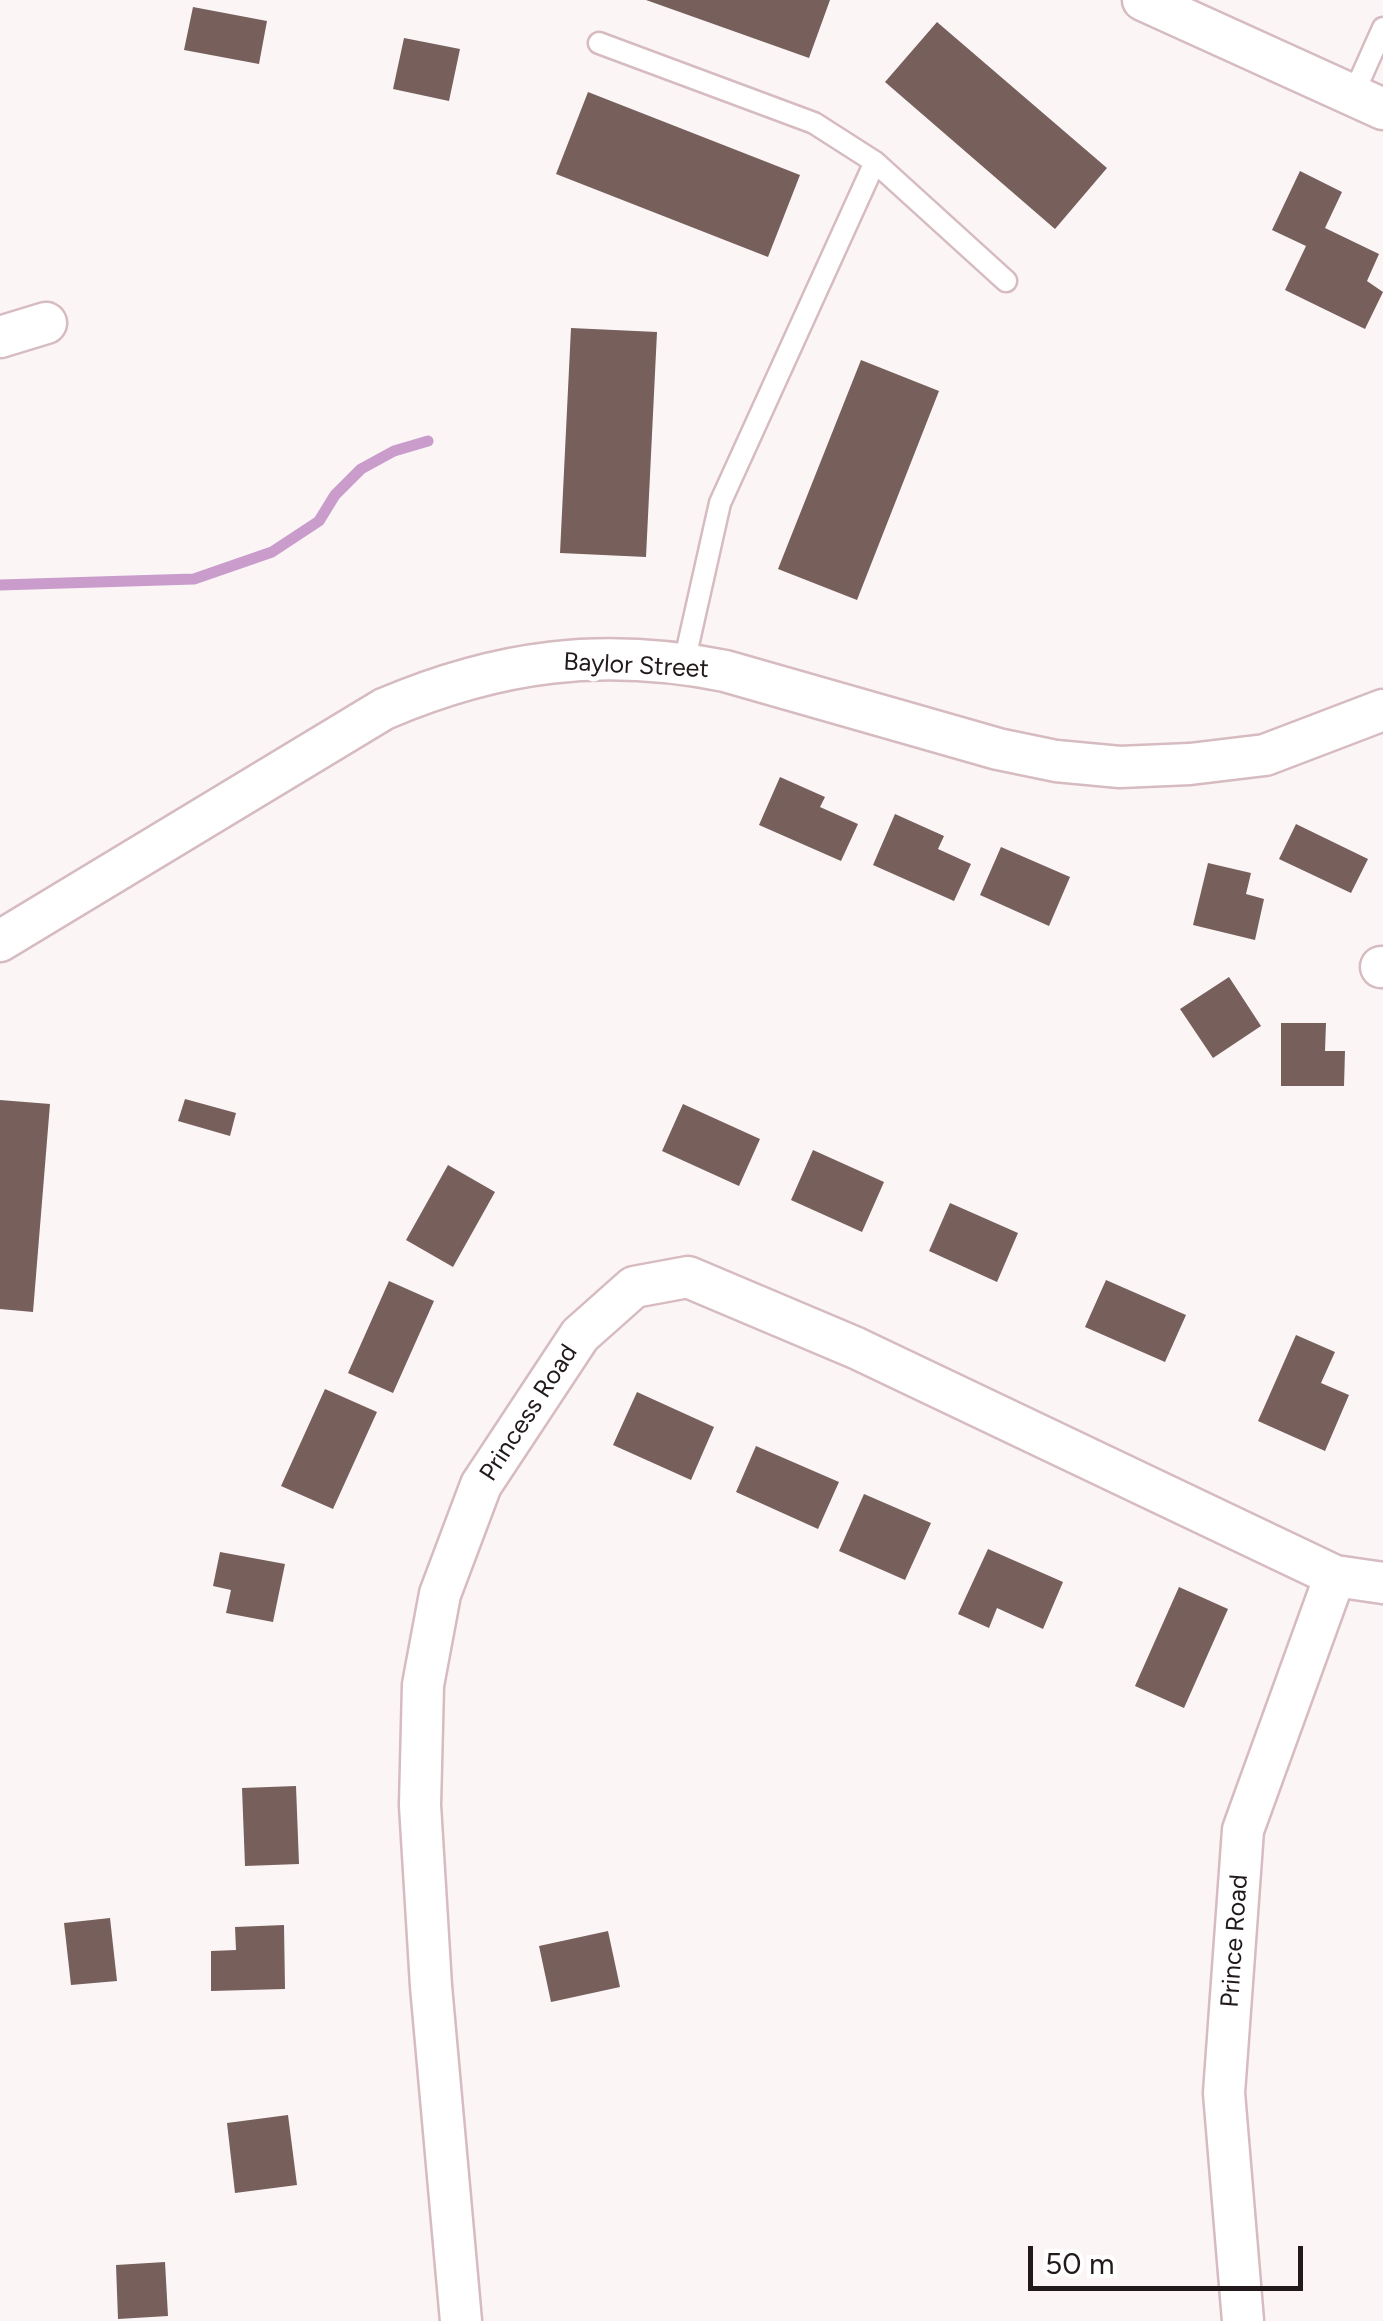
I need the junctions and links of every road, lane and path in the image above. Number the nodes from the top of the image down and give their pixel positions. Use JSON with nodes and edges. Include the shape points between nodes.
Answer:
{"nodes":[{"id":1,"x":1143,"y":0,"type":"edge"},
{"id":2,"x":1383,"y":28,"type":"edge"},
{"id":3,"x":599,"y":42,"type":"dead end"},
{"id":4,"x":1368,"y":102,"type":"edge"},
{"id":5,"x":875,"y":162,"type":"junction"},
{"id":6,"x":1006,"y":281,"type":"dead end"},
{"id":7,"x":46,"y":323,"type":"dead end"},
{"id":8,"x":0,"y":337,"type":"edge"},
{"id":9,"x":684,"y":663,"type":"junction"},
{"id":10,"x":1383,"y":710,"type":"edge"},
{"id":11,"x":0,"y":941,"type":"edge"},
{"id":12,"x":1335,"y":1576,"type":"junction"},
{"id":13,"x":1383,"y":1584,"type":"edge"},
{"id":14,"x":461,"y":2321,"type":"edge"},
{"id":15,"x":1242,"y":2321,"type":"edge"}],
"edges":[{"from":1,"to":4,"type":"street"},
{"from":2,"to":4,"type":"lane"},
{"from":3,"to":5,"type":"lane","via":[[814,124]]},
{"from":5,"to":6,"type":"lane"},
{"from":5,"to":9,"type":"lane","via":[[720,503]]},
{"from":7,"to":8,"type":"street"},
{"from":9,"to":10,"type":"street","name":"Baylor Street","via":[[998,749],[1120,767],[1265,755]]},
{"from":9,"to":11,"type":"street","name":"Baylor Street","via":[[548,662],[440,686],[330,740]]},
{"from":12,"to":13,"type":"street","name":"Princess Road"},
{"from":12,"to":14,"type":"street","name":"Princess Road","via":[[856,1348],[688,1277],[634,1287],[580,1335],[481,1484],[440,1594],[423,1685],[420,1805]]},
{"from":12,"to":15,"type":"street","name":"Prince Road","via":[[1243,1830],[1224,2094]]}]}
